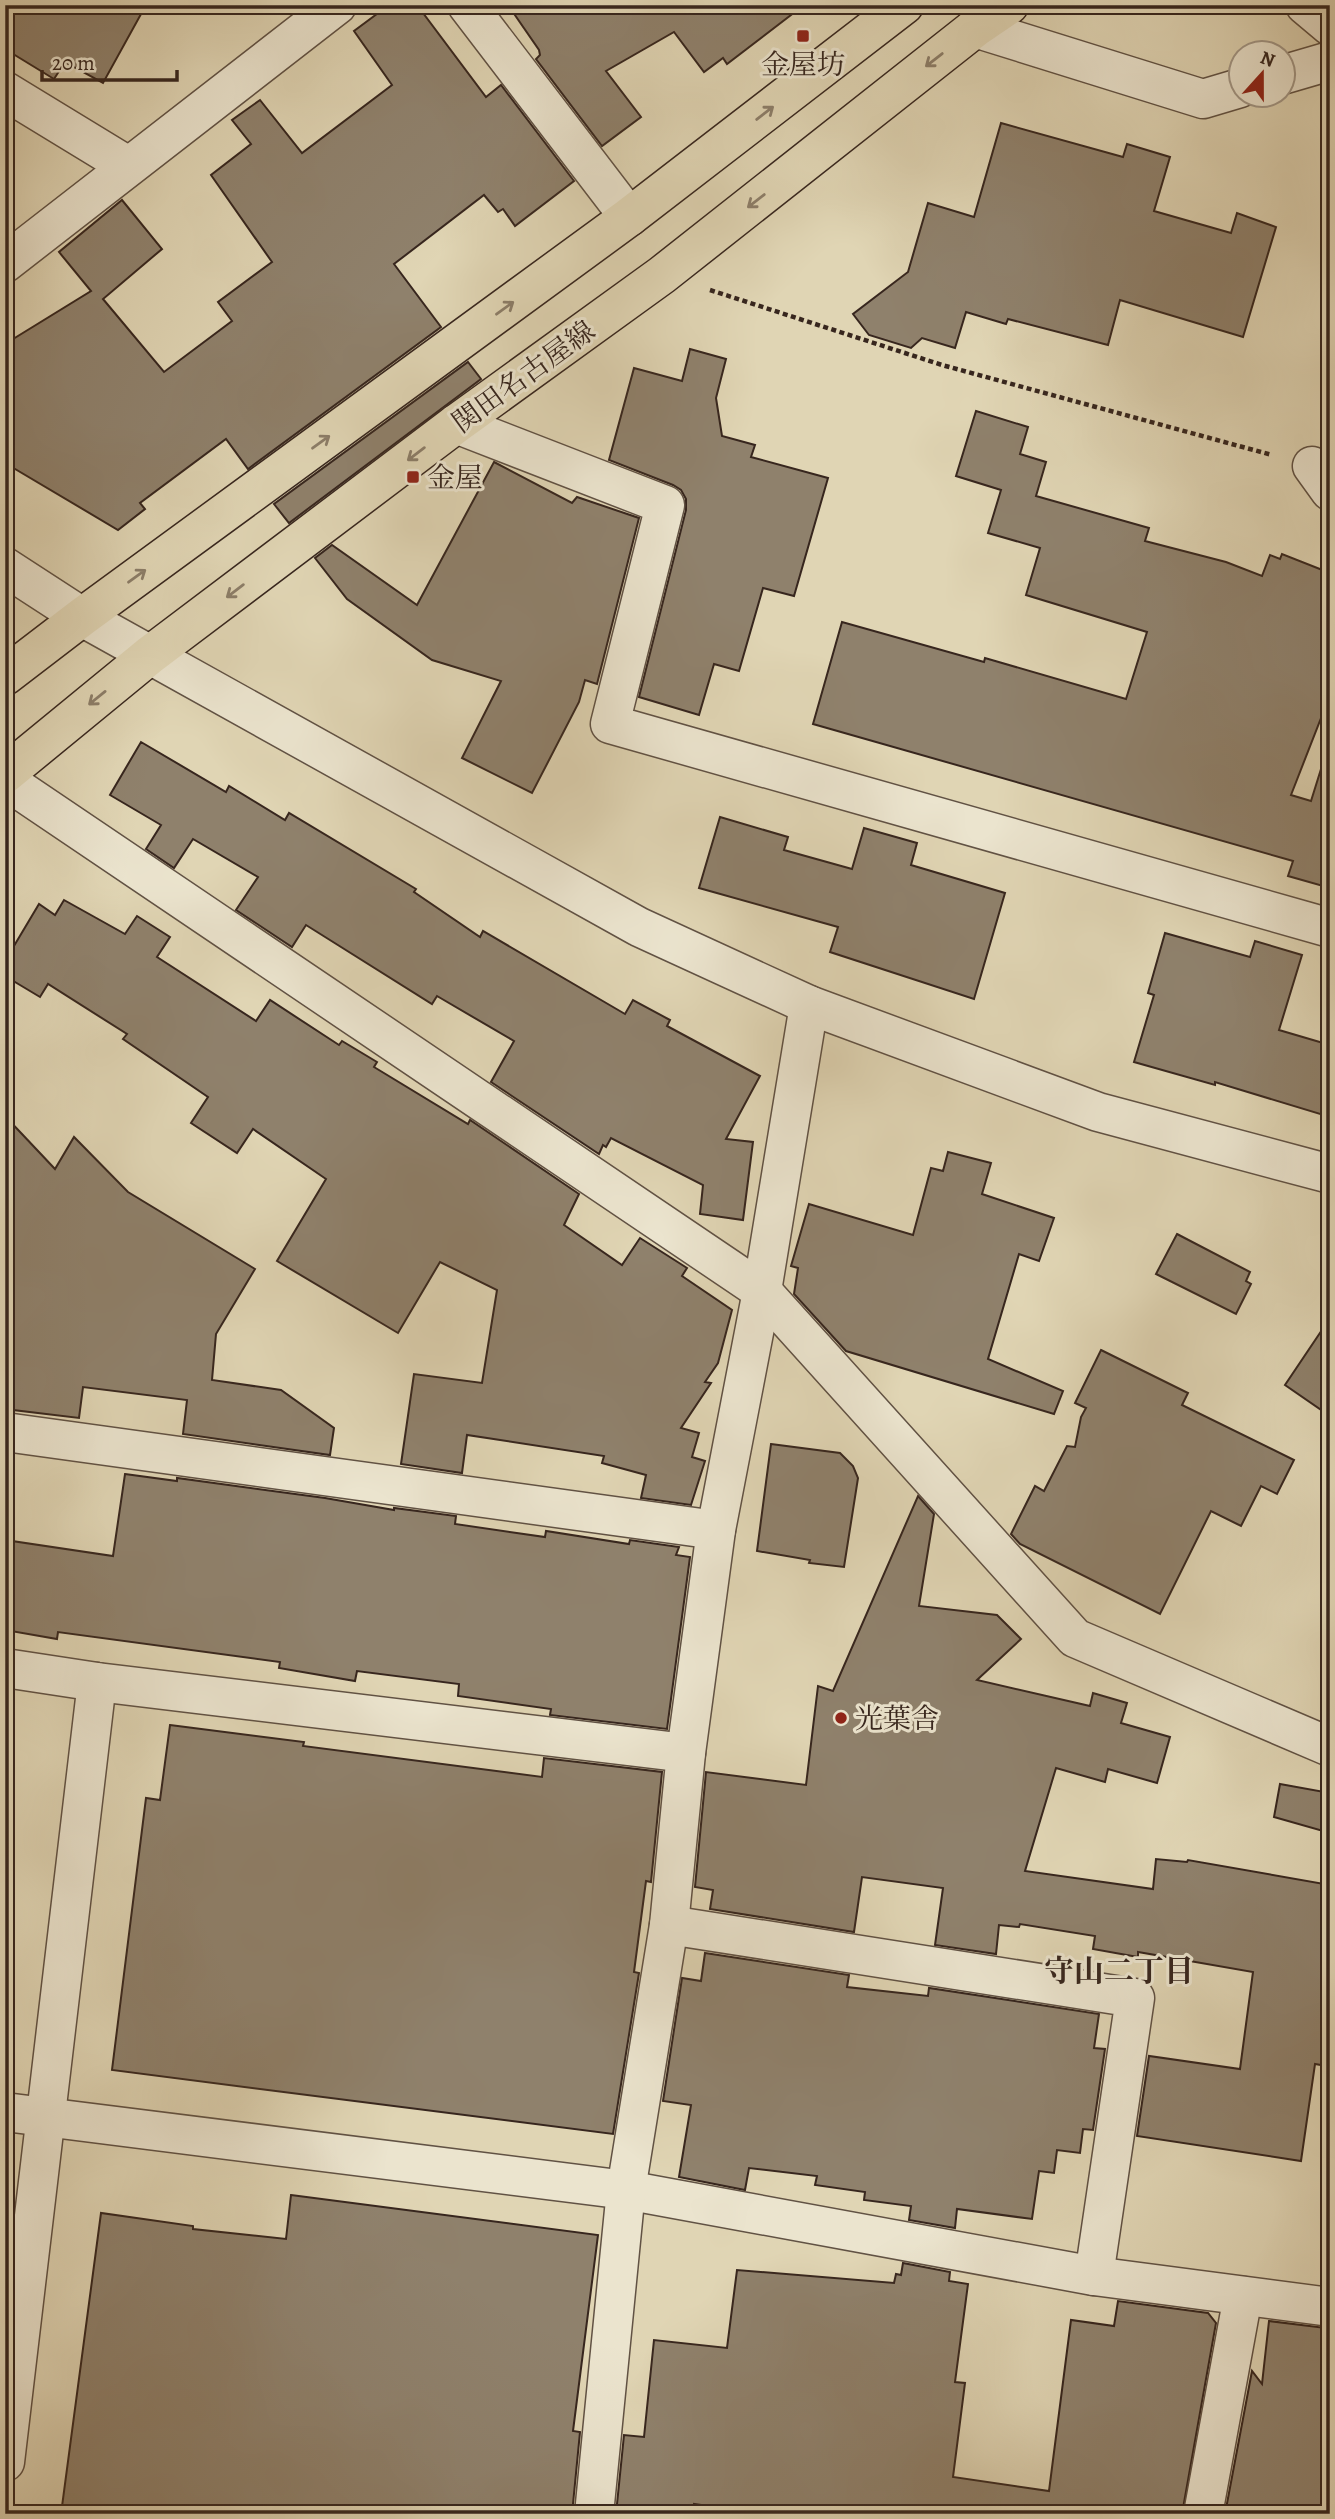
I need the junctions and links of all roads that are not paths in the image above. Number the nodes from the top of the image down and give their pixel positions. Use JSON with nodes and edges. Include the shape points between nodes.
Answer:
{"nodes":[{"id":1,"x":337,"y":5,"type":"edge"},
{"id":2,"x":467,"y":5,"type":"edge"},
{"id":3,"x":904,"y":5,"type":"edge"},
{"id":4,"x":1009,"y":5,"type":"edge"},
{"id":5,"x":1305,"y":5,"type":"edge"},
{"id":6,"x":1330,"y":26,"type":"edge"},
{"id":7,"x":975,"y":28,"type":"junction"},
{"id":8,"x":1330,"y":61,"type":"edge"},
{"id":9,"x":1296,"y":71,"type":"edge"},
{"id":10,"x":5,"y":91,"type":"edge"},
{"id":11,"x":1226,"y":92,"type":"edge"},
{"id":12,"x":128,"y":166,"type":"junction"},
{"id":13,"x":629,"y":217,"type":"junction"},
{"id":14,"x":5,"y":262,"type":"edge"},
{"id":15,"x":456,"y":424,"type":"junction"},
{"id":16,"x":5,"y":567,"type":"edge"},
{"id":17,"x":82,"y":617,"type":"junction"},
{"id":18,"x":150,"y":655,"type":"junction"},
{"id":19,"x":5,"y":676,"type":"edge"},
{"id":20,"x":5,"y":774,"type":"edge"},
{"id":21,"x":5,"y":780,"type":"edge"},
{"id":22,"x":1330,"y":928,"type":"edge"},
{"id":23,"x":809,"y":1005,"type":"junction"},
{"id":24,"x":1330,"y":1174,"type":"edge"},
{"id":25,"x":762,"y":1291,"type":"junction"},
{"id":26,"x":5,"y":1432,"type":"edge"},
{"id":27,"x":716,"y":1530,"type":"junction"},
{"id":28,"x":5,"y":1668,"type":"edge"},
{"id":29,"x":97,"y":1682,"type":"junction"},
{"id":30,"x":1330,"y":1747,"type":"edge"},
{"id":31,"x":686,"y":1753,"type":"junction"},
{"id":32,"x":669,"y":1925,"type":"junction"},
{"id":33,"x":5,"y":2112,"type":"edge"},
{"id":34,"x":45,"y":2117,"type":"junction"},
{"id":35,"x":626,"y":2190,"type":"junction"},
{"id":36,"x":1094,"y":2276,"type":"junction"},
{"id":37,"x":1243,"y":2295,"type":"junction"},
{"id":38,"x":1330,"y":2307,"type":"edge"},
{"id":39,"x":5,"y":2462,"type":"edge"},
{"id":40,"x":594,"y":2514,"type":"edge"},
{"id":41,"x":1203,"y":2514,"type":"edge"}],
"edges":[{"from":1,"to":12,"type":"street"},
{"from":2,"to":13,"type":"street"},
{"from":13,"to":3,"type":"main road","one_way":true},
{"from":4,"to":7,"type":"main road","name":"関田名古屋線"},
{"from":5,"to":6,"type":"street"},
{"from":7,"to":11,"type":"street","via":[[1203,99]]},
{"from":7,"to":15,"type":"main road","name":"関田名古屋線","one_way":true,"via":[[662,275]]},
{"from":8,"to":9,"type":"street"},
{"from":10,"to":12,"type":"street"},
{"from":12,"to":14,"type":"street"},
{"from":17,"to":13,"type":"main road","one_way":true},
{"from":15,"to":18,"type":"main road","name":"関田名古屋線","one_way":true},
{"from":15,"to":22,"type":"street","via":[[665,505],[610,724]]},
{"from":16,"to":17,"type":"street"},
{"from":17,"to":18,"type":"street"},
{"from":17,"to":19,"type":"main road"},
{"from":18,"to":20,"type":"main road","name":"関田名古屋線","one_way":true},
{"from":18,"to":23,"type":"street","via":[[639,927]]},
{"from":21,"to":25,"type":"street"},
{"from":23,"to":24,"type":"street","via":[[1098,1112]]},
{"from":23,"to":25,"type":"street"},
{"from":25,"to":27,"type":"street"},
{"from":25,"to":30,"type":"street","via":[[1075,1638]]},
{"from":26,"to":27,"type":"street"},
{"from":27,"to":31,"type":"street"},
{"from":28,"to":29,"type":"street"},
{"from":29,"to":31,"type":"street"},
{"from":29,"to":34,"type":"street"},
{"from":31,"to":32,"type":"street"},
{"from":32,"to":35,"type":"street"},
{"from":32,"to":36,"type":"street","via":[[1135,1998]]},
{"from":33,"to":34,"type":"street"},
{"from":34,"to":35,"type":"street"},
{"from":34,"to":39,"type":"street"},
{"from":35,"to":36,"type":"street"},
{"from":35,"to":40,"type":"street"},
{"from":36,"to":37,"type":"street"},
{"from":37,"to":38,"type":"street"},
{"from":37,"to":41,"type":"street"}]}
